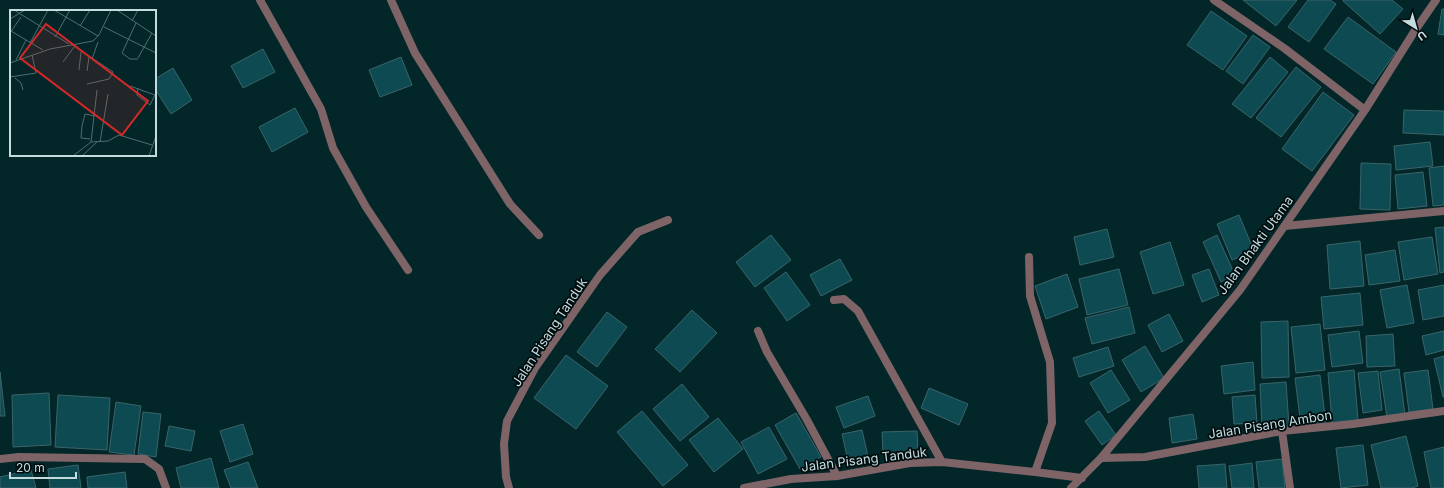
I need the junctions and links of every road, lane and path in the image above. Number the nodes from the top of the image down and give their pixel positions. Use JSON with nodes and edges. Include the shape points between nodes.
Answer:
{"nodes":[{"id":1,"x":260,"y":0,"type":"edge"},
{"id":2,"x":391,"y":0,"type":"edge"},
{"id":3,"x":1214,"y":0,"type":"edge"},
{"id":4,"x":1436,"y":0,"type":"edge"},
{"id":5,"x":1365,"y":110,"type":"junction"},
{"id":6,"x":1444,"y":211,"type":"edge"},
{"id":7,"x":668,"y":220,"type":"dead end"},
{"id":8,"x":1285,"y":226,"type":"junction"},
{"id":9,"x":539,"y":235,"type":"dead end"},
{"id":10,"x":1029,"y":257,"type":"dead end"},
{"id":11,"x":408,"y":270,"type":"dead end"},
{"id":12,"x":834,"y":300,"type":"dead end"},
{"id":13,"x":758,"y":332,"type":"dead end"},
{"id":14,"x":1444,"y":411,"type":"edge"},
{"id":15,"x":1282,"y":432,"type":"junction"},
{"id":16,"x":1101,"y":458,"type":"junction"},
{"id":17,"x":0,"y":459,"type":"edge"},
{"id":18,"x":942,"y":462,"type":"junction"},
{"id":19,"x":1035,"y":472,"type":"junction"},
{"id":20,"x":837,"y":476,"type":"junction"},
{"id":21,"x":1082,"y":478,"type":"junction"},
{"id":22,"x":791,"y":479,"type":"junction"},
{"id":23,"x":166,"y":488,"type":"edge"},
{"id":24,"x":509,"y":488,"type":"edge"},
{"id":25,"x":744,"y":488,"type":"edge"},
{"id":26,"x":793,"y":488,"type":"edge"},
{"id":27,"x":1072,"y":488,"type":"edge"},
{"id":28,"x":1290,"y":488,"type":"edge"}],
"edges":[{"from":1,"to":11,"type":"street","via":[[321,109],[333,148],[366,207]]},
{"from":2,"to":9,"type":"street","via":[[415,53],[510,204]]},
{"from":3,"to":5,"type":"street","via":[[1284,48]]},
{"from":4,"to":5,"type":"street","name":"Jalan Bhakti Utama"},
{"from":5,"to":8,"type":"street","name":"Jalan Bhakti Utama"},
{"from":6,"to":8,"type":"street"},
{"from":7,"to":24,"type":"street","name":"Jalan Pisang Tanduk","via":[[638,232],[600,275],[535,368],[507,420],[504,444]]},
{"from":8,"to":16,"type":"street","name":"Jalan Bhakti Utama","via":[[1240,290]]},
{"from":10,"to":19,"type":"street","via":[[1030,296],[1050,362],[1052,415],[1052,423]]},
{"from":12,"to":18,"type":"street","via":[[844,299],[858,311]]},
{"from":13,"to":20,"type":"street"},
{"from":14,"to":15,"type":"street","name":"Jalan Pisang Ambon"},
{"from":15,"to":16,"type":"street","name":"Jalan Pisang Ambon","via":[[1145,457]]},
{"from":15,"to":28,"type":"street"},
{"from":16,"to":21,"type":"street","name":"Jalan Bhakti Utama"},
{"from":17,"to":23,"type":"street","via":[[145,459],[159,469]]},
{"from":18,"to":19,"type":"street","name":"Jalan Pisang Tanduk"},
{"from":18,"to":20,"type":"street","name":"Jalan Pisang Tanduk","via":[[910,463]]},
{"from":19,"to":21,"type":"street","name":"Jalan Pisang Tanduk"},
{"from":20,"to":22,"type":"street","name":"Jalan Pisang Tanduk"},
{"from":21,"to":27,"type":"street","name":"Jalan Bhakti Utama"},
{"from":22,"to":25,"type":"street","name":"Jalan Pisang Tanduk"},
{"from":22,"to":26,"type":"street"}]}
